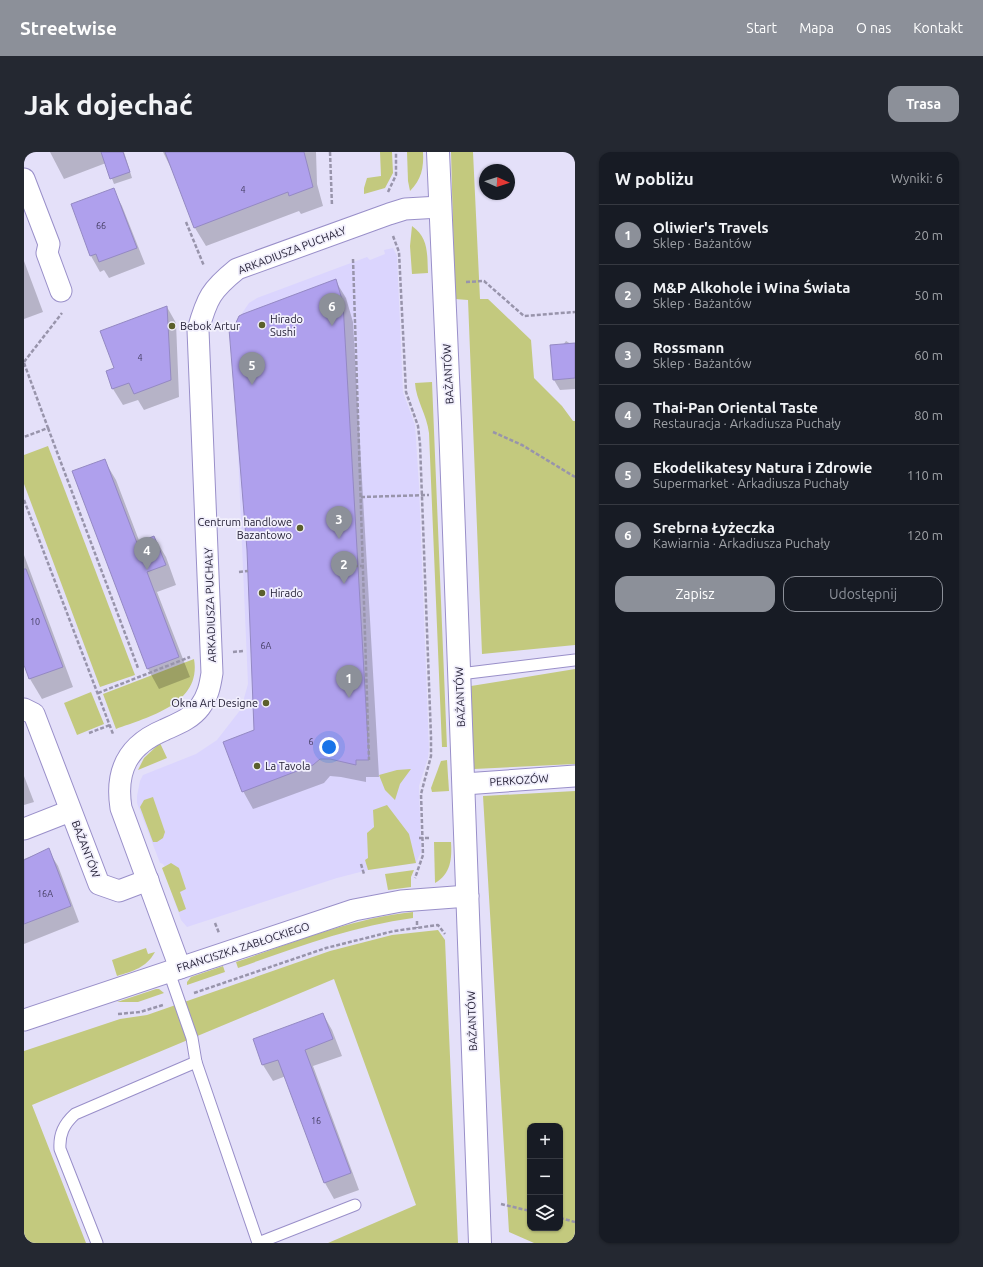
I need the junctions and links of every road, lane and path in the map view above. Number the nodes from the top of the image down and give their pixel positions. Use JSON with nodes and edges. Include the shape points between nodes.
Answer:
{"nodes":[{"id":1,"x":330,"y":152,"type":"edge"},
{"id":2,"x":396,"y":152,"type":"edge"},
{"id":3,"x":438,"y":152,"type":"edge"},
{"id":4,"x":24,"y":179,"type":"edge"},
{"id":5,"x":386,"y":194,"type":"dead end"},
{"id":6,"x":332,"y":206,"type":"dead end"},
{"id":7,"x":440,"y":207,"type":"junction"},
{"id":8,"x":186,"y":222,"type":"dead end"},
{"id":9,"x":392,"y":235,"type":"dead end"},
{"id":10,"x":353,"y":259,"type":"dead end"},
{"id":11,"x":204,"y":266,"type":"dead end"},
{"id":12,"x":443,"y":283,"type":"junction"},
{"id":13,"x":61,"y":291,"type":"joint"},
{"id":14,"x":575,"y":312,"type":"edge"},
{"id":15,"x":24,"y":362,"type":"edge"},
{"id":16,"x":48,"y":428,"type":"junction"},
{"id":17,"x":493,"y":432,"type":"dead end"},
{"id":18,"x":24,"y":437,"type":"edge"},
{"id":19,"x":575,"y":477,"type":"edge"},
{"id":20,"x":422,"y":495,"type":"junction"},
{"id":21,"x":429,"y":495,"type":"dead end"},
{"id":22,"x":361,"y":497,"type":"junction"},
{"id":23,"x":24,"y":500,"type":"edge"},
{"id":24,"x":354,"y":566,"type":"dead end"},
{"id":25,"x":364,"y":566,"type":"junction"},
{"id":26,"x":248,"y":571,"type":"dead end"},
{"id":27,"x":240,"y":572,"type":"dead end"},
{"id":28,"x":193,"y":656,"type":"dead end"},
{"id":29,"x":575,"y":660,"type":"edge"},
{"id":30,"x":138,"y":668,"type":"dead end"},
{"id":31,"x":460,"y":674,"type":"junction"},
{"id":32,"x":98,"y":693,"type":"junction"},
{"id":33,"x":24,"y":709,"type":"edge"},
{"id":34,"x":110,"y":725,"type":"junction"},
{"id":35,"x":89,"y":733,"type":"dead end"},
{"id":36,"x":113,"y":734,"type":"dead end"},
{"id":37,"x":369,"y":760,"type":"dead end"},
{"id":38,"x":575,"y":776,"type":"edge"},
{"id":39,"x":464,"y":784,"type":"junction"},
{"id":40,"x":70,"y":811,"type":"junction"},
{"id":41,"x":24,"y":829,"type":"edge"},
{"id":42,"x":419,"y":838,"type":"dead end"},
{"id":43,"x":423,"y":838,"type":"junction"},
{"id":44,"x":429,"y":838,"type":"dead end"},
{"id":45,"x":424,"y":847,"type":"dead end"},
{"id":46,"x":361,"y":864,"type":"dead end"},
{"id":47,"x":364,"y":874,"type":"dead end"},
{"id":48,"x":148,"y":880,"type":"junction"},
{"id":49,"x":468,"y":896,"type":"junction"},
{"id":50,"x":438,"y":925,"type":"dead end"},
{"id":51,"x":174,"y":970,"type":"junction"},
{"id":52,"x":178,"y":999,"type":"junction"},
{"id":53,"x":113,"y":1015,"type":"dead end"},
{"id":54,"x":24,"y":1020,"type":"edge"},
{"id":55,"x":196,"y":1062,"type":"junction"},
{"id":56,"x":479,"y":1199,"type":"junction"},
{"id":57,"x":355,"y":1206,"type":"dead end"},
{"id":58,"x":527,"y":1210,"type":"edge"},
{"id":59,"x":563,"y":1219,"type":"edge"},
{"id":60,"x":575,"y":1222,"type":"edge"},
{"id":61,"x":97,"y":1243,"type":"edge"},
{"id":62,"x":258,"y":1243,"type":"edge"},
{"id":63,"x":480,"y":1243,"type":"edge"}],
"edges":[{"from":1,"to":6,"type":"path"},
{"from":2,"to":5,"type":"path","via":[[396,175]]},
{"from":3,"to":7,"type":"street","name":"BAŻANTÓW"},
{"from":4,"to":13,"type":"street","via":[[49,244],[47,253]]},
{"from":7,"to":12,"type":"street","name":"BAŻANTÓW"},
{"from":7,"to":48,"type":"street","name":"ARKADIUSZA PUCHAŁY","via":[[405,209],[388,214],[237,269],[218,284],[205,305],[198,330],[212,673],[209,693],[199,708],[186,720],[148,737],[132,751],[123,768],[118,788],[120,808]]},
{"from":8,"to":11,"type":"path"},
{"from":9,"to":20,"type":"path","via":[[399,252],[406,392],[418,426]]},
{"from":10,"to":22,"type":"path"},
{"from":12,"to":14,"type":"path","via":[[484,282],[524,316]]},
{"from":12,"to":31,"type":"street","name":"BAŻANTÓW"},
{"from":13,"to":15,"type":"path","via":[[67,307]]},
{"from":15,"to":16,"type":"path"},
{"from":16,"to":18,"type":"path"},
{"from":16,"to":30,"type":"path"},
{"from":17,"to":19,"type":"path","via":[[522,445]]},
{"from":20,"to":21,"type":"path"},
{"from":20,"to":22,"type":"path"},
{"from":20,"to":43,"type":"path","via":[[431,737],[431,756],[421,794]]},
{"from":22,"to":25,"type":"path"},
{"from":23,"to":32,"type":"path"},
{"from":24,"to":25,"type":"path"},
{"from":25,"to":37,"type":"path"},
{"from":26,"to":27,"type":"path"},
{"from":28,"to":32,"type":"path"},
{"from":29,"to":31,"type":"lane"},
{"from":31,"to":39,"type":"street","name":"BAŻANTÓW"},
{"from":32,"to":34,"type":"path"},
{"from":33,"to":40,"type":"street","name":"BAŻANTÓW","via":[[34,714]]},
{"from":34,"to":35,"type":"path"},
{"from":34,"to":36,"type":"path"},
{"from":38,"to":39,"type":"street","name":"PERKOZÓW"},
{"from":39,"to":49,"type":"street","name":"BAŻANTÓW"},
{"from":40,"to":41,"type":"street","name":"BAŻANTÓW"},
{"from":40,"to":48,"type":"street","name":"BAŻANTÓW","via":[[99,884],[119,892]]},
{"from":42,"to":43,"type":"path"},
{"from":43,"to":44,"type":"path"},
{"from":43,"to":45,"type":"path"},
{"from":46,"to":47,"type":"path"},
{"from":48,"to":51,"type":"street","name":"ARKADIUSZA PUCHAŁY"},
{"from":49,"to":51,"type":"street","name":"FRANCISZKA ZABŁOCKIEGO","via":[[400,901],[354,910]]},
{"from":49,"to":56,"type":"street","name":"BAŻANTÓW"},
{"from":50,"to":52,"type":"path","via":[[388,932],[326,948]]},
{"from":51,"to":52,"type":"lane"},
{"from":51,"to":54,"type":"street","name":"FRANCISZKA ZABŁOCKIEGO"},
{"from":52,"to":53,"type":"path","via":[[147,1011]]},
{"from":52,"to":55,"type":"lane","via":[[192,1038]]},
{"from":55,"to":61,"type":"lane","via":[[75,1114],[64,1126],[60,1149]]},
{"from":55,"to":62,"type":"lane"},
{"from":56,"to":58,"type":"path"},
{"from":56,"to":63,"type":"street","name":"BAŻANTÓW"},
{"from":57,"to":62,"type":"lane"},
{"from":59,"to":60,"type":"path"}]}
